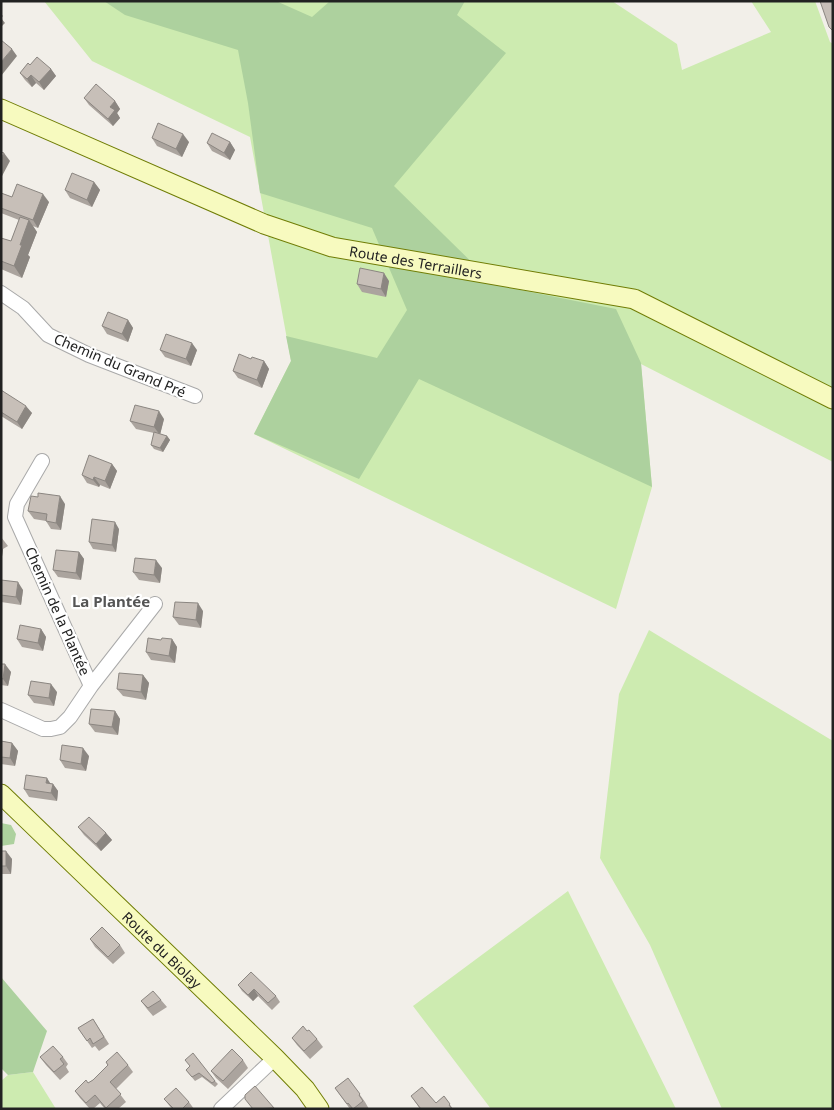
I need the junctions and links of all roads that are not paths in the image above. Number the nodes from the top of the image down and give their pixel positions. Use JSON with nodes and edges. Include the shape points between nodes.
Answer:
{"nodes":[{"id":1,"x":1,"y":109,"type":"edge"},
{"id":2,"x":1,"y":293,"type":"edge"},
{"id":3,"x":195,"y":396,"type":"dead end"},
{"id":4,"x":833,"y":399,"type":"edge"},
{"id":5,"x":42,"y":460,"type":"dead end"},
{"id":6,"x":155,"y":604,"type":"dead end"},
{"id":7,"x":91,"y":686,"type":"junction"},
{"id":8,"x":1,"y":710,"type":"edge"},
{"id":9,"x":1,"y":794,"type":"edge"},
{"id":10,"x":275,"y":1058,"type":"junction"},
{"id":11,"x":221,"y":1109,"type":"edge"},
{"id":12,"x":319,"y":1109,"type":"edge"}],
"edges":[{"from":1,"to":4,"type":"street","name":"Route des Terraillers","via":[[264,224],[332,247],[634,299]]},
{"from":2,"to":3,"type":"street","name":"Chemin du Grand Pré","via":[[23,308],[48,335],[89,355]]},
{"from":5,"to":7,"type":"street","name":"Chemin de la Plantée","via":[[17,504],[15,517]]},
{"from":6,"to":7,"type":"street"},
{"from":7,"to":8,"type":"street","name":"Chemin de la Plantée","via":[[70,717],[51,729],[43,729]]},
{"from":9,"to":10,"type":"street","name":"Route du Biolay"},
{"from":10,"to":11,"type":"street"},
{"from":10,"to":12,"type":"street","name":"Route du Biolay"}]}
